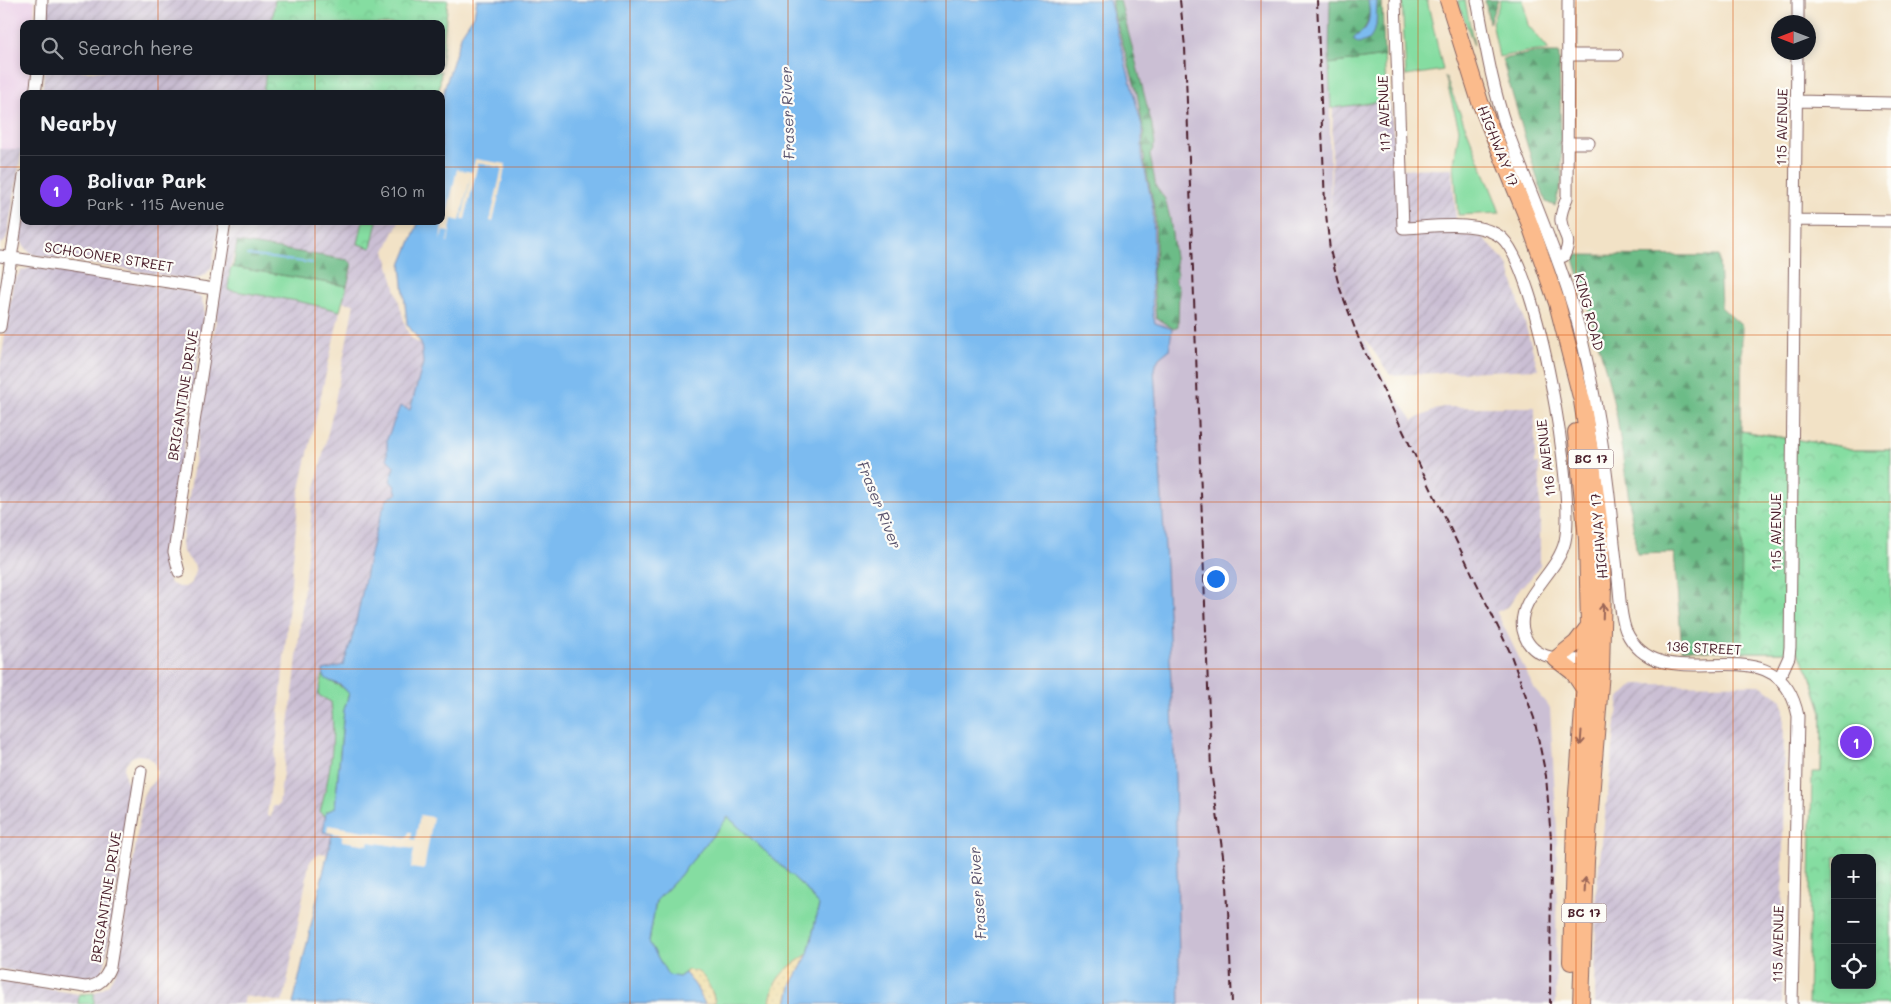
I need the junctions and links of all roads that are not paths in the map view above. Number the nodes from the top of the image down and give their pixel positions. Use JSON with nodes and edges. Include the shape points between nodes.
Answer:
{"nodes":[{"id":1,"x":42,"y":0,"type":"edge"},
{"id":2,"x":1395,"y":0,"type":"edge"},
{"id":3,"x":1438,"y":0,"type":"edge"},
{"id":4,"x":1448,"y":0,"type":"edge"},
{"id":5,"x":1477,"y":0,"type":"edge"},
{"id":6,"x":1568,"y":0,"type":"edge"},
{"id":7,"x":1798,"y":0,"type":"edge"},
{"id":8,"x":1798,"y":15,"type":"edge"},
{"id":9,"x":41,"y":20,"type":"edge"},
{"id":10,"x":1617,"y":54,"type":"dead end"},
{"id":11,"x":1568,"y":55,"type":"junction"},
{"id":12,"x":1797,"y":60,"type":"edge"},
{"id":13,"x":37,"y":75,"type":"edge"},
{"id":14,"x":36,"y":90,"type":"edge"},
{"id":15,"x":1797,"y":101,"type":"junction"},
{"id":16,"x":1891,"y":103,"type":"edge"},
{"id":17,"x":1567,"y":142,"type":"junction"},
{"id":18,"x":1589,"y":142,"type":"dead end"},
{"id":19,"x":20,"y":194,"type":"edge"},
{"id":20,"x":1796,"y":220,"type":"junction"},
{"id":21,"x":1891,"y":221,"type":"edge"},
{"id":22,"x":224,"y":225,"type":"edge"},
{"id":23,"x":1403,"y":228,"type":"joint"},
{"id":24,"x":6,"y":257,"type":"edge"},
{"id":25,"x":1558,"y":258,"type":"junction"},
{"id":26,"x":214,"y":289,"type":"junction"},
{"id":27,"x":0,"y":328,"type":"edge"},
{"id":28,"x":179,"y":572,"type":"dead end"},
{"id":29,"x":1589,"y":626,"type":"junction"},
{"id":30,"x":1632,"y":641,"type":"joint"},
{"id":31,"x":1556,"y":659,"type":"junction"},
{"id":32,"x":1594,"y":660,"type":"junction"},
{"id":33,"x":1779,"y":679,"type":"junction"},
{"id":34,"x":1585,"y":690,"type":"junction"},
{"id":35,"x":141,"y":771,"type":"dead end"},
{"id":36,"x":0,"y":974,"type":"edge"},
{"id":37,"x":1571,"y":1004,"type":"edge"},
{"id":38,"x":1581,"y":1004,"type":"edge"},
{"id":39,"x":1792,"y":1004,"type":"edge"}],
"edges":[{"from":1,"to":9,"type":"street"},
{"from":2,"to":23,"type":"street","name":"117 AVENUE"},
{"from":3,"to":29,"type":"highway","name":"HIGHWAY 17","number":"BC 17","via":[[1472,106],[1535,268],[1562,357],[1584,495]]},
{"from":32,"to":4,"type":"highway","name":"HIGHWAY 17","number":"BC 17","one_way":true,"via":[[1603,584],[1600,528],[1588,435],[1569,346],[1544,264],[1480,102]]},
{"from":5,"to":25,"type":"street","name":"KING ROAD","via":[[1506,126]]},
{"from":6,"to":11,"type":"street"},
{"from":7,"to":8,"type":"street"},
{"from":10,"to":11,"type":"street"},
{"from":11,"to":17,"type":"street"},
{"from":12,"to":15,"type":"street","name":"115 AVENUE"},
{"from":13,"to":14,"type":"street"},
{"from":15,"to":16,"type":"street"},
{"from":15,"to":20,"type":"street","name":"115 AVENUE"},
{"from":17,"to":18,"type":"street"},
{"from":17,"to":25,"type":"street","via":[[1566,198],[1561,223],[1568,238],[1568,248],[1564,256]]},
{"from":19,"to":24,"type":"street"},
{"from":20,"to":21,"type":"street"},
{"from":20,"to":33,"type":"street","name":"115 AVENUE","via":[[1790,647]]},
{"from":22,"to":26,"type":"street","name":"BRIGANTINE DRIVE"},
{"from":23,"to":31,"type":"street","name":"116 AVENUE","via":[[1466,226],[1486,229],[1512,249],[1519,265],[1550,373],[1568,513],[1563,550],[1531,596],[1523,612],[1523,630],[1532,647],[1544,656]]},
{"from":24,"to":26,"type":"street","name":"SCHOONER STREET"},
{"from":24,"to":27,"type":"street"},
{"from":25,"to":30,"type":"street","name":"KING ROAD","via":[[1583,342],[1594,397],[1606,464],[1622,615]]},
{"from":26,"to":28,"type":"street","name":"BRIGANTINE DRIVE","via":[[174,552]]},
{"from":29,"to":31,"type":"highway","via":[[1576,643]]},
{"from":29,"to":32,"type":"highway","name":"HIGHWAY 17","number":"BC 17"},
{"from":30,"to":33,"type":"street","name":"136 STREET","via":[[1652,659],[1665,663],[1747,665],[1765,670]]},
{"from":31,"to":32,"type":"street"},
{"from":31,"to":34,"type":"highway","via":[[1573,672]]},
{"from":32,"to":34,"type":"highway","name":"HIGHWAY 17","number":"BC 17"},
{"from":38,"to":32,"type":"highway","name":"HIGHWAY 17","number":"BC 17","one_way":true},
{"from":33,"to":39,"type":"street","name":"115 AVENUE","via":[[1788,687],[1798,716]]},
{"from":34,"to":37,"type":"highway","name":"HIGHWAY 17","number":"BC 17","one_way":true,"via":[[1574,832]]},
{"from":35,"to":36,"type":"street","name":"BRIGANTINE DRIVE","via":[[110,967],[105,978],[85,987]]}]}
